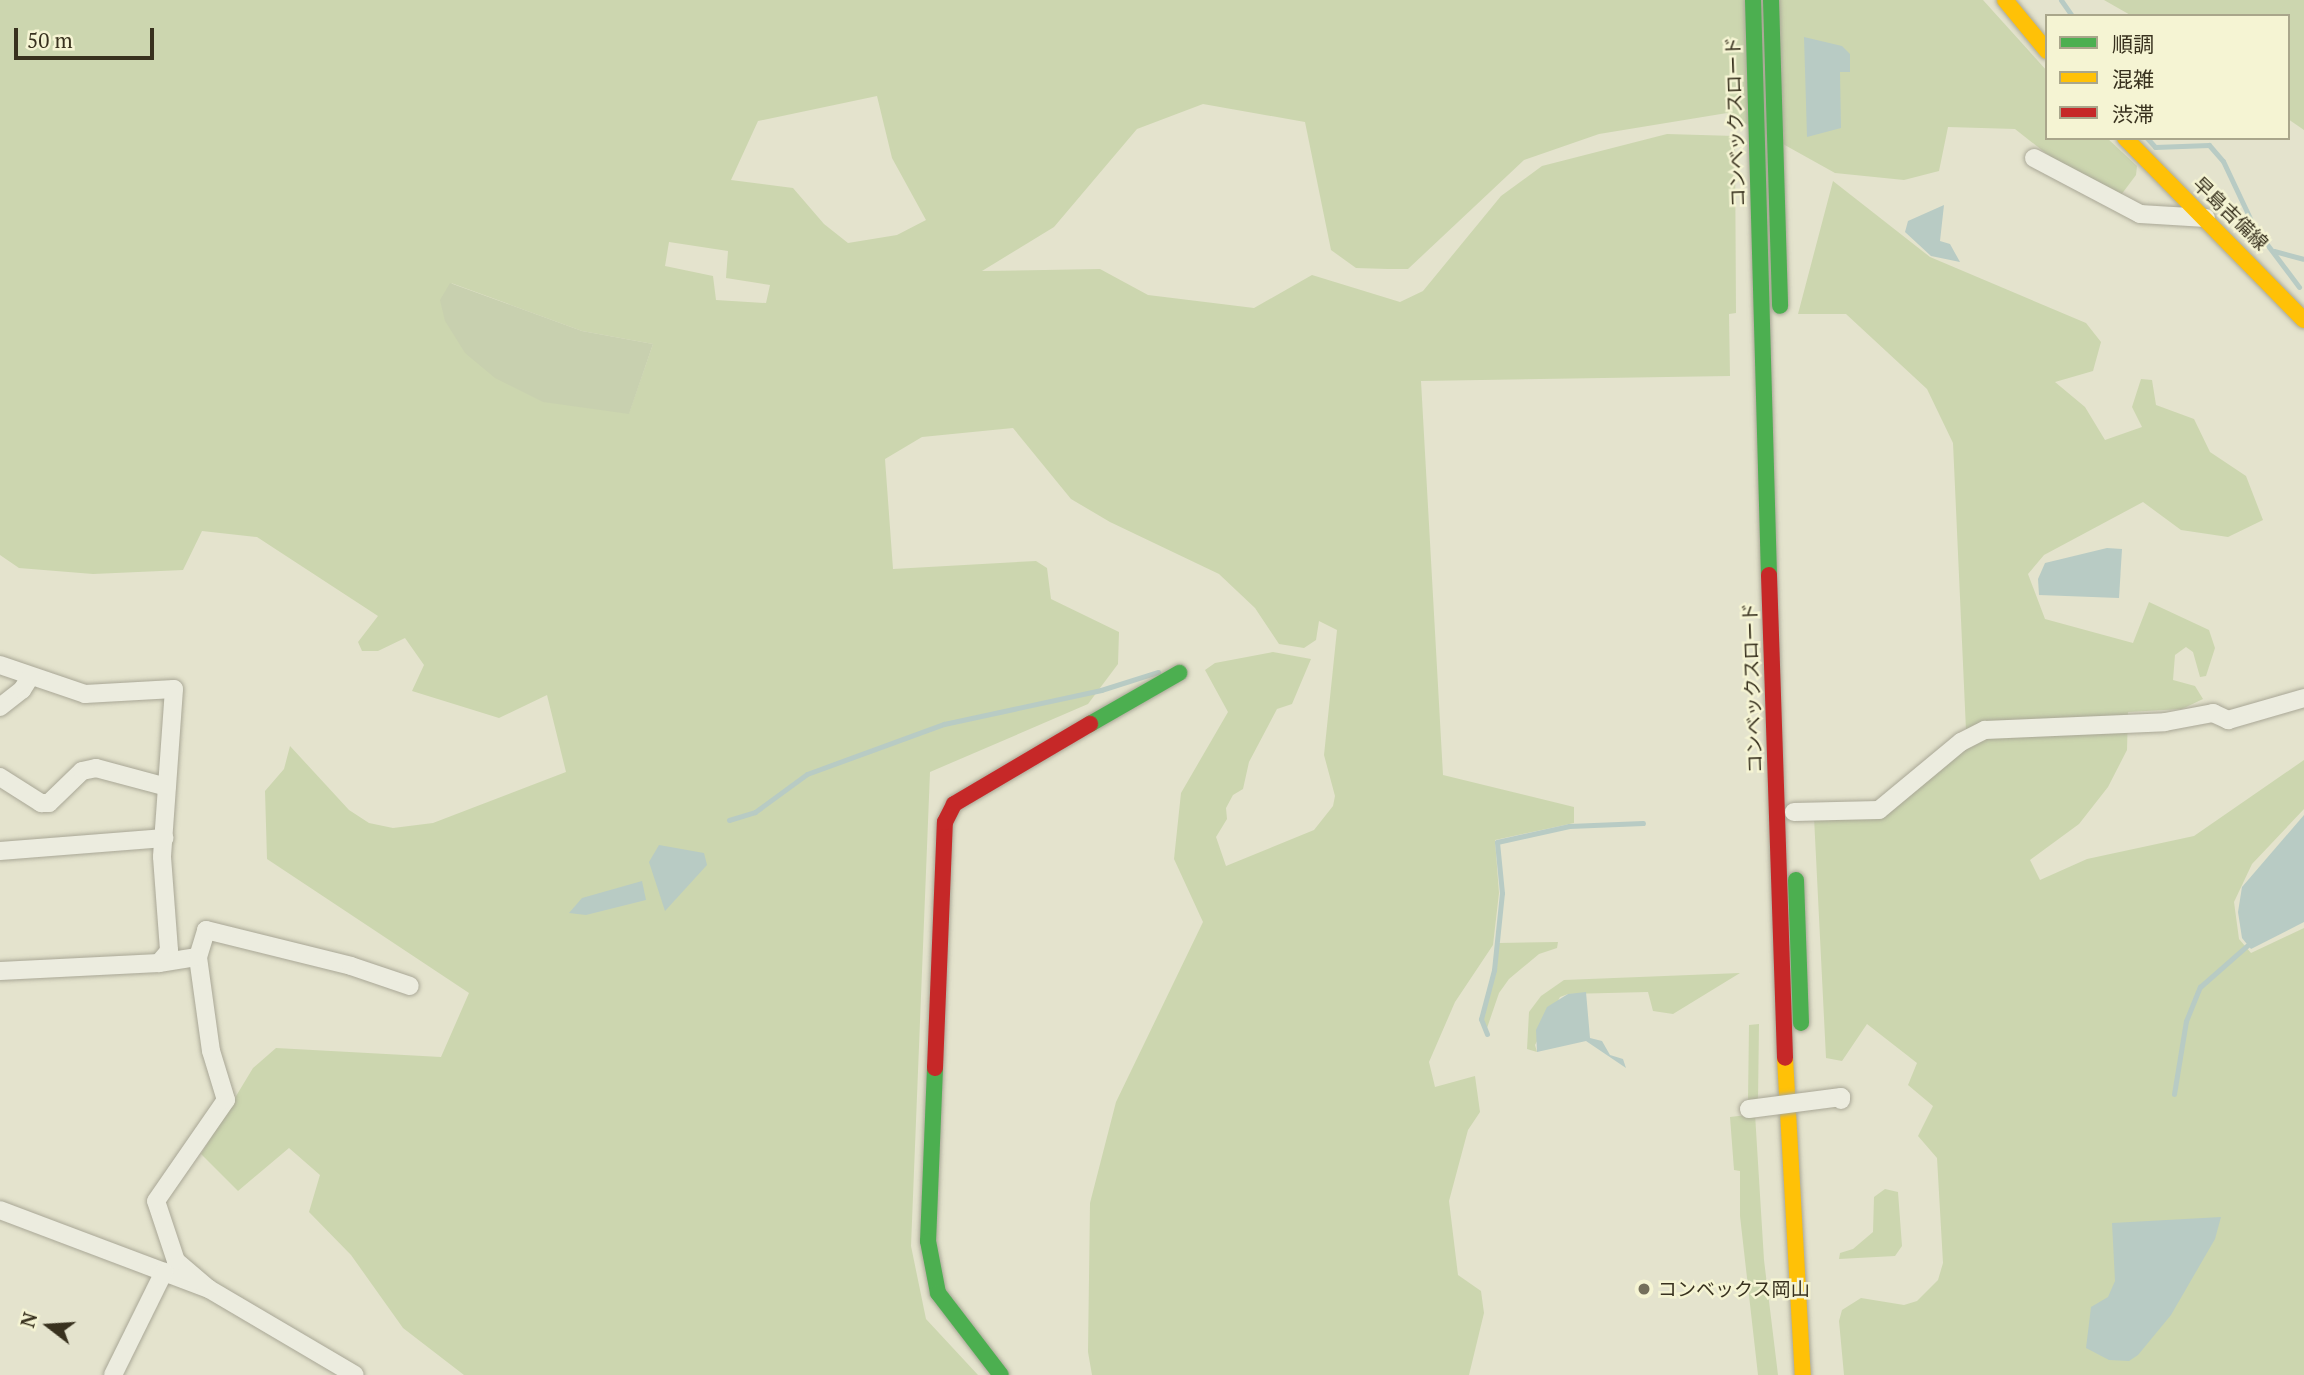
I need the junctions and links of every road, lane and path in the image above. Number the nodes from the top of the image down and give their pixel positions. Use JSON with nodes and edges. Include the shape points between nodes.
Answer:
{"nodes":[{"id":1,"x":1753,"y":0,"type":"edge"},
{"id":2,"x":1771,"y":0,"type":"edge"},
{"id":3,"x":2005,"y":0,"type":"edge"},
{"id":4,"x":2045,"y":49,"type":"edge"},
{"id":5,"x":2127,"y":140,"type":"edge"},
{"id":6,"x":2034,"y":158,"type":"dead end"},
{"id":7,"x":2206,"y":218,"type":"junction"},
{"id":8,"x":2304,"y":320,"type":"edge"},
{"id":9,"x":1781,"y":329,"type":"dead end"},
{"id":10,"x":0,"y":664,"type":"edge"},
{"id":11,"x":1180,"y":673,"type":"dead end"},
{"id":12,"x":30,"y":677,"type":"junction"},
{"id":13,"x":1791,"y":694,"type":"dead end"},
{"id":14,"x":2304,"y":698,"type":"edge"},
{"id":15,"x":0,"y":707,"type":"edge"},
{"id":16,"x":0,"y":778,"type":"edge"},
{"id":17,"x":167,"y":788,"type":"junction"},
{"id":18,"x":1794,"y":812,"type":"junction"},
{"id":19,"x":164,"y":838,"type":"junction"},
{"id":20,"x":0,"y":851,"type":"edge"},
{"id":21,"x":198,"y":957,"type":"junction"},
{"id":22,"x":159,"y":962,"type":"junction"},
{"id":23,"x":0,"y":971,"type":"edge"},
{"id":24,"x":410,"y":986,"type":"dead end"},
{"id":25,"x":1842,"y":1097,"type":"dead end"},
{"id":26,"x":1749,"y":1109,"type":"dead end"},
{"id":27,"x":0,"y":1210,"type":"edge"},
{"id":28,"x":164,"y":1272,"type":"junction"},
{"id":29,"x":209,"y":1289,"type":"junction"},
{"id":30,"x":113,"y":1375,"type":"edge"},
{"id":31,"x":355,"y":1375,"type":"edge"},
{"id":32,"x":1002,"y":1375,"type":"edge"},
{"id":33,"x":1803,"y":1375,"type":"edge"},
{"id":34,"x":1820,"y":1375,"type":"edge"}],
"edges":[{"from":1,"to":33,"type":"street","name":"コンベックスロード","via":[[1779,953]]},
{"from":2,"to":9,"type":"street","name":"コンベックスロード"},
{"from":3,"to":4,"type":"street"},
{"from":5,"to":7,"type":"street","name":"早島吉備線"},
{"from":6,"to":7,"type":"street","via":[[2140,214]]},
{"from":7,"to":8,"type":"street","name":"早島吉備線"},
{"from":10,"to":12,"type":"street"},
{"from":11,"to":32,"type":"street","via":[[970,793],[954,804],[945,822],[928,1241],[938,1293]]},
{"from":12,"to":15,"type":"street","via":[[22,690]]},
{"from":12,"to":17,"type":"street","via":[[85,694],[174,689]]},
{"from":13,"to":18,"type":"street","name":"コンベックスロード"},
{"from":14,"to":18,"type":"street","via":[[2228,720],[2213,713],[2165,722],[1984,730],[1961,743],[1880,810]]},
{"from":16,"to":17,"type":"street","via":[[41,803],[49,803],[82,771],[96,768]]},
{"from":17,"to":19,"type":"street"},
{"from":18,"to":34,"type":"street","name":"コンベックスロード","via":[[1809,1246]]},
{"from":19,"to":20,"type":"street"},
{"from":19,"to":22,"type":"street","via":[[169,951]]},
{"from":21,"to":22,"type":"street"},
{"from":21,"to":24,"type":"street","via":[[206,930],[351,965]]},
{"from":21,"to":29,"type":"street","via":[[211,1051],[226,1100],[156,1201],[176,1261]]},
{"from":22,"to":23,"type":"street"},
{"from":25,"to":26,"type":"street","bridge":true},
{"from":27,"to":28,"type":"street"},
{"from":28,"to":29,"type":"street"},
{"from":28,"to":30,"type":"street"},
{"from":29,"to":31,"type":"street"}]}
